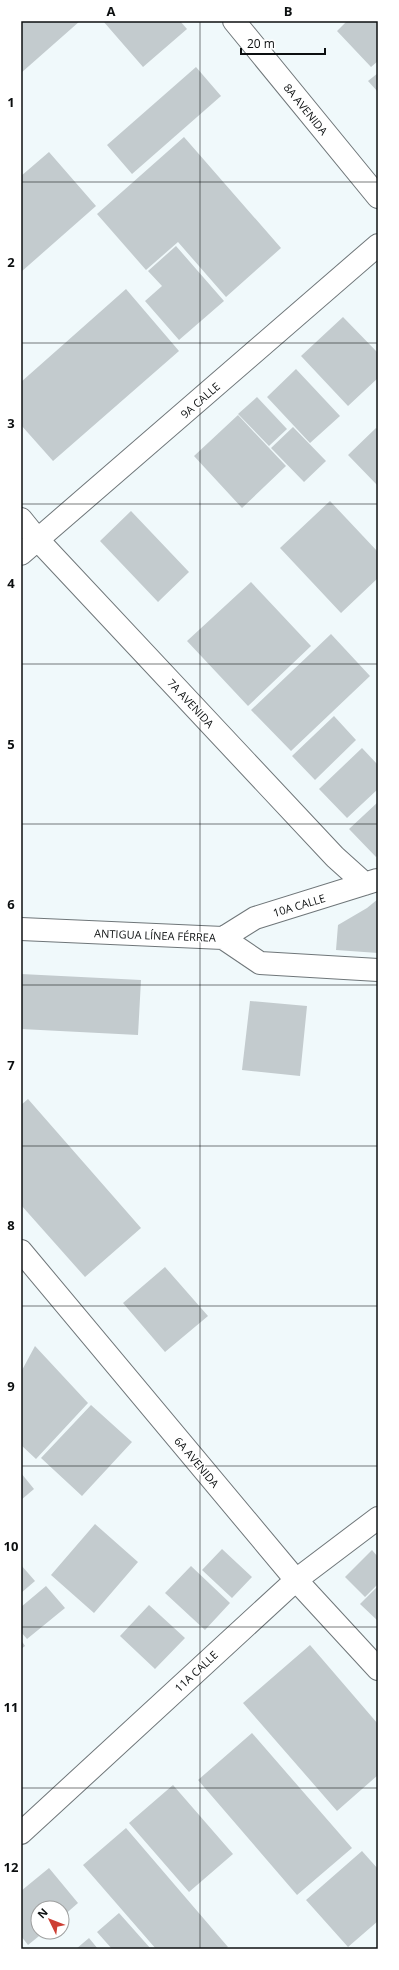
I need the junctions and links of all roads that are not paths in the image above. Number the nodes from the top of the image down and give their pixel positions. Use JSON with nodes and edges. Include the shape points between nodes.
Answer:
{"nodes":[{"id":1,"x":234,"y":21,"type":"edge"},
{"id":2,"x":378,"y":197,"type":"edge"},
{"id":3,"x":378,"y":245,"type":"edge"},
{"id":4,"x":21,"y":519,"type":"edge"},
{"id":5,"x":38,"y":540,"type":"junction"},
{"id":6,"x":21,"y":554,"type":"edge"},
{"id":7,"x":372,"y":882,"type":"edge"},
{"id":8,"x":21,"y":929,"type":"edge"},
{"id":9,"x":223,"y":938,"type":"junction"},
{"id":10,"x":378,"y":970,"type":"edge"},
{"id":11,"x":21,"y":1251,"type":"edge"},
{"id":12,"x":378,"y":1518,"type":"edge"},
{"id":13,"x":296,"y":1580,"type":"junction"},
{"id":14,"x":378,"y":1669,"type":"edge"},
{"id":15,"x":21,"y":1833,"type":"edge"}],
"edges":[{"from":1,"to":2,"type":"street","name":"8A AVENIDA"},
{"from":3,"to":5,"type":"street","name":"9A CALLE"},
{"from":4,"to":5,"type":"street","name":"7A AVENIDA"},
{"from":5,"to":6,"type":"street","name":"9A CALLE"},
{"from":5,"to":7,"type":"street","name":"7A AVENIDA","via":[[335,857]]},
{"from":7,"to":9,"type":"street","name":"10A CALLE","via":[[255,918]]},
{"from":8,"to":9,"type":"street","name":"ANTIGUA LÍNEA FÉRREA"},
{"from":9,"to":10,"type":"street","name":"ANTIGUA LÍNEA FÉRREA","via":[[260,963]]},
{"from":11,"to":13,"type":"street","name":"6A AVENIDA"},
{"from":12,"to":13,"type":"street","name":"11A CALLE"},
{"from":13,"to":14,"type":"street","name":"6A AVENIDA"},
{"from":13,"to":15,"type":"street","name":"11A CALLE"}]}
